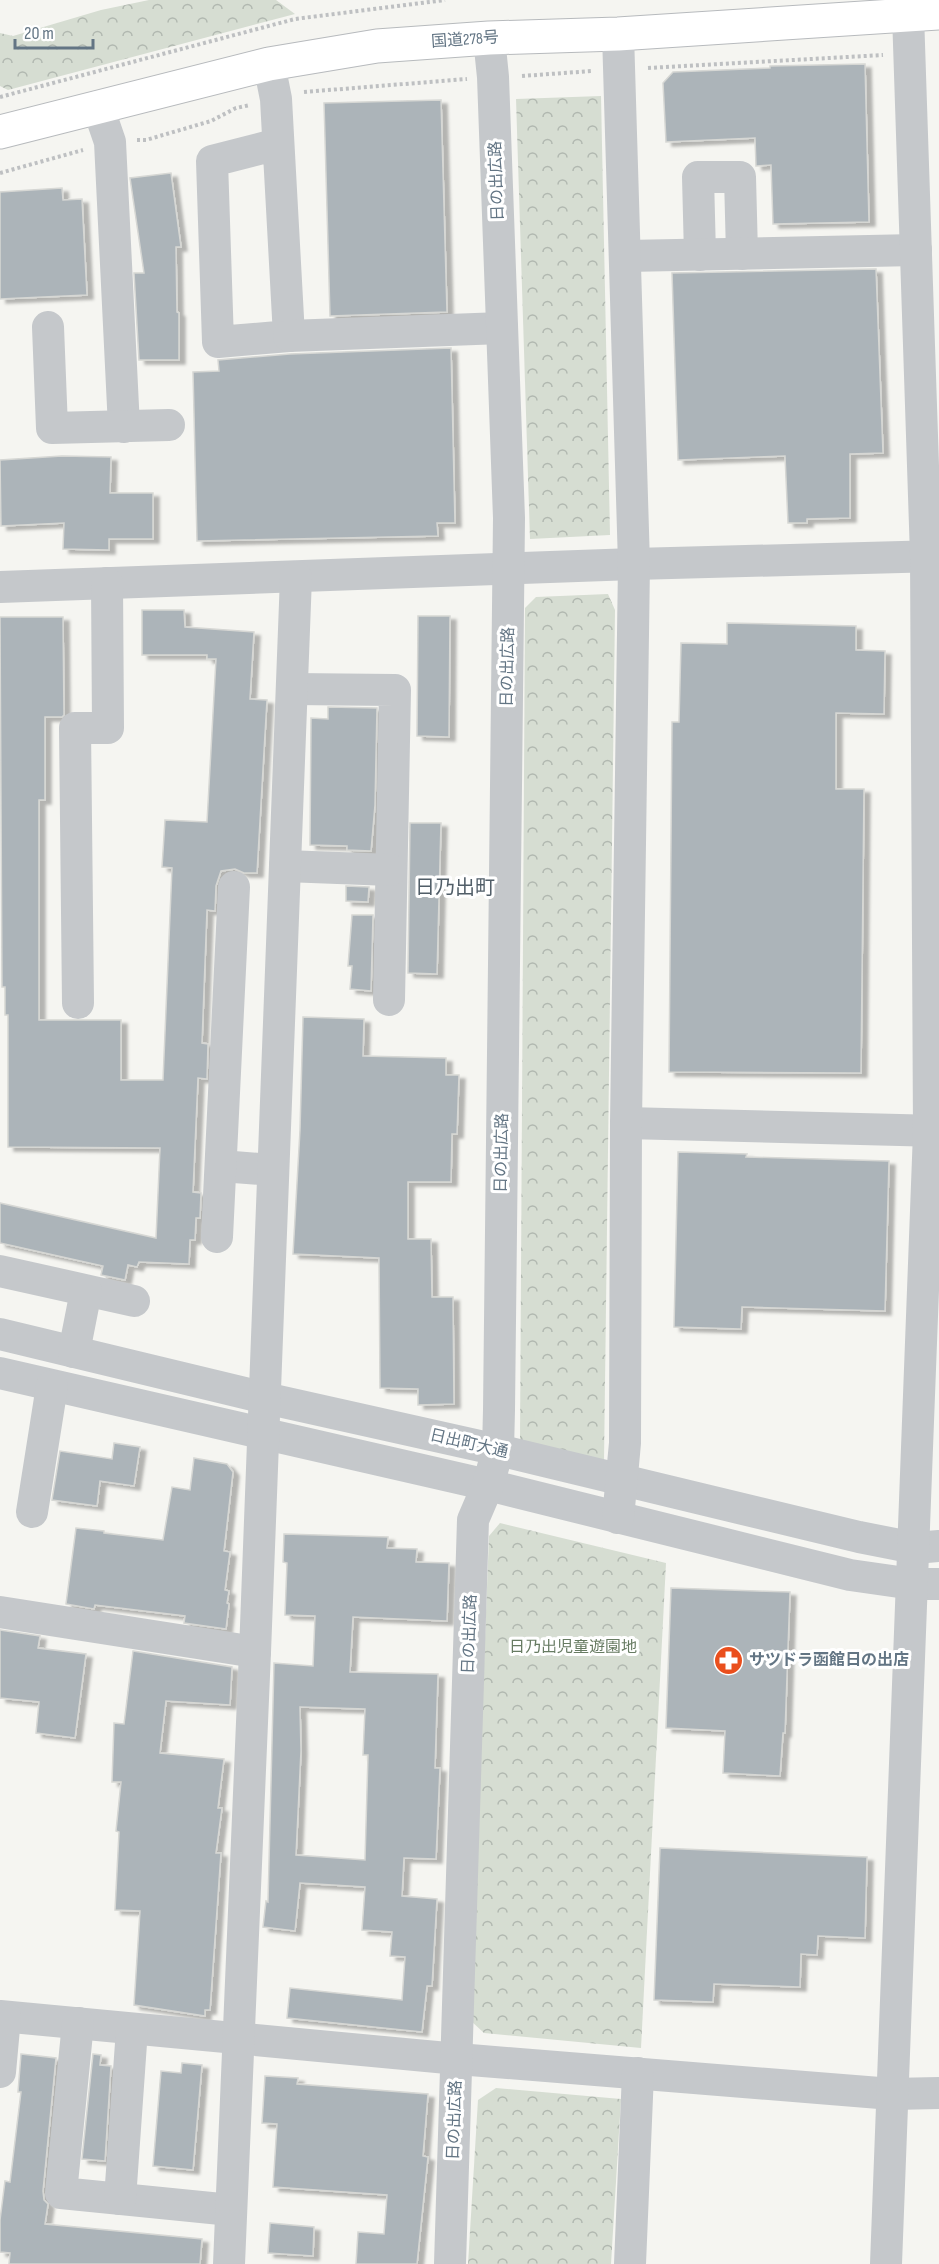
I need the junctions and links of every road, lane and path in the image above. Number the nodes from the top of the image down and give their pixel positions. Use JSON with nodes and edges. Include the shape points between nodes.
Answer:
{"nodes":[{"id":1,"x":444,"y":0,"type":"edge"},
{"id":2,"x":924,"y":13,"type":"edge"},
{"id":3,"x":618,"y":34,"type":"junction"},
{"id":4,"x":489,"y":38,"type":"junction"},
{"id":5,"x":269,"y":64,"type":"junction"},
{"id":6,"x":0,"y":97,"type":"edge"},
{"id":7,"x":98,"y":107,"type":"junction"},
{"id":8,"x":0,"y":132,"type":"edge"},
{"id":9,"x":278,"y":144,"type":"junction"},
{"id":10,"x":916,"y":250,"type":"junction"},
{"id":11,"x":742,"y":254,"type":"junction"},
{"id":12,"x":700,"y":255,"type":"junction"},
{"id":13,"x":626,"y":256,"type":"junction"},
{"id":14,"x":48,"y":327,"type":"dead end"},
{"id":15,"x":502,"y":328,"type":"junction"},
{"id":16,"x":289,"y":336,"type":"junction"},
{"id":17,"x":169,"y":425,"type":"dead end"},
{"id":18,"x":124,"y":426,"type":"junction"},
{"id":19,"x":932,"y":556,"type":"edge"},
{"id":20,"x":634,"y":564,"type":"junction"},
{"id":21,"x":509,"y":570,"type":"junction"},
{"id":22,"x":296,"y":577,"type":"junction"},
{"id":23,"x":107,"y":583,"type":"junction"},
{"id":24,"x":0,"y":587,"type":"edge"},
{"id":25,"x":292,"y":689,"type":"junction"},
{"id":26,"x":285,"y":866,"type":"junction"},
{"id":27,"x":391,"y":870,"type":"junction"},
{"id":28,"x":234,"y":887,"type":"dead end"},
{"id":29,"x":232,"y":944,"type":"junction"},
{"id":30,"x":282,"y":948,"type":"junction"},
{"id":31,"x":389,"y":1000,"type":"dead end"},
{"id":32,"x":78,"y":1003,"type":"dead end"},
{"id":33,"x":626,"y":1123,"type":"junction"},
{"id":34,"x":934,"y":1132,"type":"edge"},
{"id":35,"x":221,"y":1166,"type":"junction"},
{"id":36,"x":273,"y":1170,"type":"junction"},
{"id":37,"x":217,"y":1237,"type":"dead end"},
{"id":38,"x":0,"y":1271,"type":"edge"},
{"id":39,"x":86,"y":1291,"type":"junction"},
{"id":40,"x":134,"y":1301,"type":"dead end"},
{"id":41,"x":0,"y":1334,"type":"edge"},
{"id":42,"x":74,"y":1352,"type":"junction"},
{"id":43,"x":930,"y":1359,"type":"edge"},
{"id":44,"x":0,"y":1373,"type":"edge"},
{"id":45,"x":52,"y":1386,"type":"junction"},
{"id":46,"x":265,"y":1398,"type":"junction"},
{"id":47,"x":263,"y":1434,"type":"junction"},
{"id":48,"x":498,"y":1450,"type":"junction"},
{"id":49,"x":622,"y":1481,"type":"junction"},
{"id":50,"x":488,"y":1485,"type":"junction"},
{"id":51,"x":32,"y":1512,"type":"dead end"},
{"id":52,"x":618,"y":1518,"type":"junction"},
{"id":53,"x":927,"y":1547,"type":"edge"},
{"id":54,"x":926,"y":1584,"type":"edge"},
{"id":55,"x":0,"y":1612,"type":"edge"},
{"id":56,"x":255,"y":1652,"type":"junction"},
{"id":57,"x":3,"y":2017,"type":"edge"},
{"id":58,"x":78,"y":2023,"type":"junction"},
{"id":59,"x":132,"y":2028,"type":"junction"},
{"id":60,"x":239,"y":2038,"type":"junction"},
{"id":61,"x":458,"y":2060,"type":"junction"},
{"id":62,"x":0,"y":2072,"type":"edge"},
{"id":63,"x":638,"y":2073,"type":"junction"},
{"id":64,"x":939,"y":2093,"type":"edge"},
{"id":65,"x":892,"y":2094,"type":"junction"},
{"id":66,"x":120,"y":2199,"type":"junction"},
{"id":67,"x":231,"y":2210,"type":"junction"},
{"id":68,"x":229,"y":2264,"type":"edge"},
{"id":69,"x":450,"y":2264,"type":"edge"},
{"id":70,"x":630,"y":2264,"type":"edge"},
{"id":71,"x":886,"y":2264,"type":"edge"}],
"edges":[{"from":1,"to":6,"type":"path","via":[[294,19]]},
{"from":2,"to":3,"type":"highway","name":"国道278号"},
{"from":2,"to":10,"type":"street"},
{"from":3,"to":4,"type":"highway","name":"国道278号"},
{"from":3,"to":13,"type":"street"},
{"from":4,"to":5,"type":"highway","name":"国道278号","via":[[377,46]]},
{"from":4,"to":15,"type":"street","name":"日の出広路"},
{"from":5,"to":7,"type":"highway","name":"国道278号"},
{"from":5,"to":9,"type":"street","via":[[276,99]]},
{"from":7,"to":8,"type":"highway","name":"国道278号"},
{"from":7,"to":18,"type":"street","via":[[110,142]]},
{"from":9,"to":16,"type":"street"},
{"from":9,"to":16,"type":"street","via":[[212,161],[218,342]]},
{"from":10,"to":11,"type":"street"},
{"from":10,"to":19,"type":"street"},
{"from":11,"to":12,"type":"street"},
{"from":11,"to":12,"type":"street","via":[[740,177],[698,177]]},
{"from":12,"to":13,"type":"street"},
{"from":13,"to":20,"type":"street"},
{"from":14,"to":18,"type":"street","via":[[52,428]]},
{"from":15,"to":16,"type":"street"},
{"from":15,"to":21,"type":"street","name":"日の出広路"},
{"from":17,"to":18,"type":"street"},
{"from":19,"to":20,"type":"street"},
{"from":19,"to":34,"type":"street"},
{"from":20,"to":21,"type":"street"},
{"from":20,"to":33,"type":"street"},
{"from":21,"to":22,"type":"street"},
{"from":21,"to":48,"type":"street","name":"日の出広路"},
{"from":22,"to":23,"type":"street"},
{"from":22,"to":25,"type":"street"},
{"from":23,"to":24,"type":"street"},
{"from":23,"to":32,"type":"street","via":[[108,728],[75,728]]},
{"from":25,"to":26,"type":"street"},
{"from":25,"to":27,"type":"street","via":[[395,690]]},
{"from":26,"to":27,"type":"street"},
{"from":26,"to":30,"type":"street"},
{"from":27,"to":31,"type":"street"},
{"from":28,"to":29,"type":"street"},
{"from":29,"to":30,"type":"street"},
{"from":29,"to":35,"type":"street"},
{"from":30,"to":36,"type":"street"},
{"from":33,"to":34,"type":"street"},
{"from":33,"to":49,"type":"street","via":[[626,1443]]},
{"from":34,"to":43,"type":"street"},
{"from":35,"to":36,"type":"street"},
{"from":35,"to":37,"type":"street"},
{"from":36,"to":46,"type":"street"},
{"from":38,"to":39,"type":"street"},
{"from":39,"to":40,"type":"street"},
{"from":39,"to":42,"type":"street"},
{"from":41,"to":42,"type":"street","name":"日出町大通"},
{"from":42,"to":46,"type":"street","name":"日出町大通"},
{"from":43,"to":53,"type":"street"},
{"from":44,"to":45,"type":"street"},
{"from":45,"to":47,"type":"street"},
{"from":45,"to":51,"type":"street"},
{"from":46,"to":47,"type":"street"},
{"from":46,"to":48,"type":"street","name":"日出町大通"},
{"from":47,"to":50,"type":"street"},
{"from":47,"to":56,"type":"street"},
{"from":48,"to":49,"type":"street","name":"日出町大通"},
{"from":48,"to":50,"type":"street","name":"日の出広路"},
{"from":49,"to":52,"type":"street"},
{"from":49,"to":53,"type":"street","name":"日出町大通","via":[[859,1537]]},
{"from":50,"to":52,"type":"street"},
{"from":50,"to":61,"type":"street","name":"日の出広路","via":[[473,1520]]},
{"from":52,"to":54,"type":"street","via":[[850,1575]]},
{"from":53,"to":54,"type":"street"},
{"from":54,"to":65,"type":"street"},
{"from":55,"to":56,"type":"street"},
{"from":56,"to":60,"type":"street"},
{"from":57,"to":58,"type":"street"},
{"from":57,"to":62,"type":"street"},
{"from":58,"to":59,"type":"street"},
{"from":58,"to":66,"type":"street","via":[[61,2193]]},
{"from":59,"to":60,"type":"street"},
{"from":59,"to":66,"type":"street"},
{"from":60,"to":61,"type":"street"},
{"from":60,"to":67,"type":"street"},
{"from":61,"to":63,"type":"street"},
{"from":61,"to":69,"type":"street","name":"日の出広路"},
{"from":63,"to":65,"type":"street"},
{"from":63,"to":70,"type":"street"},
{"from":64,"to":65,"type":"street"},
{"from":65,"to":71,"type":"street"},
{"from":66,"to":67,"type":"street"},
{"from":67,"to":68,"type":"street"}]}
